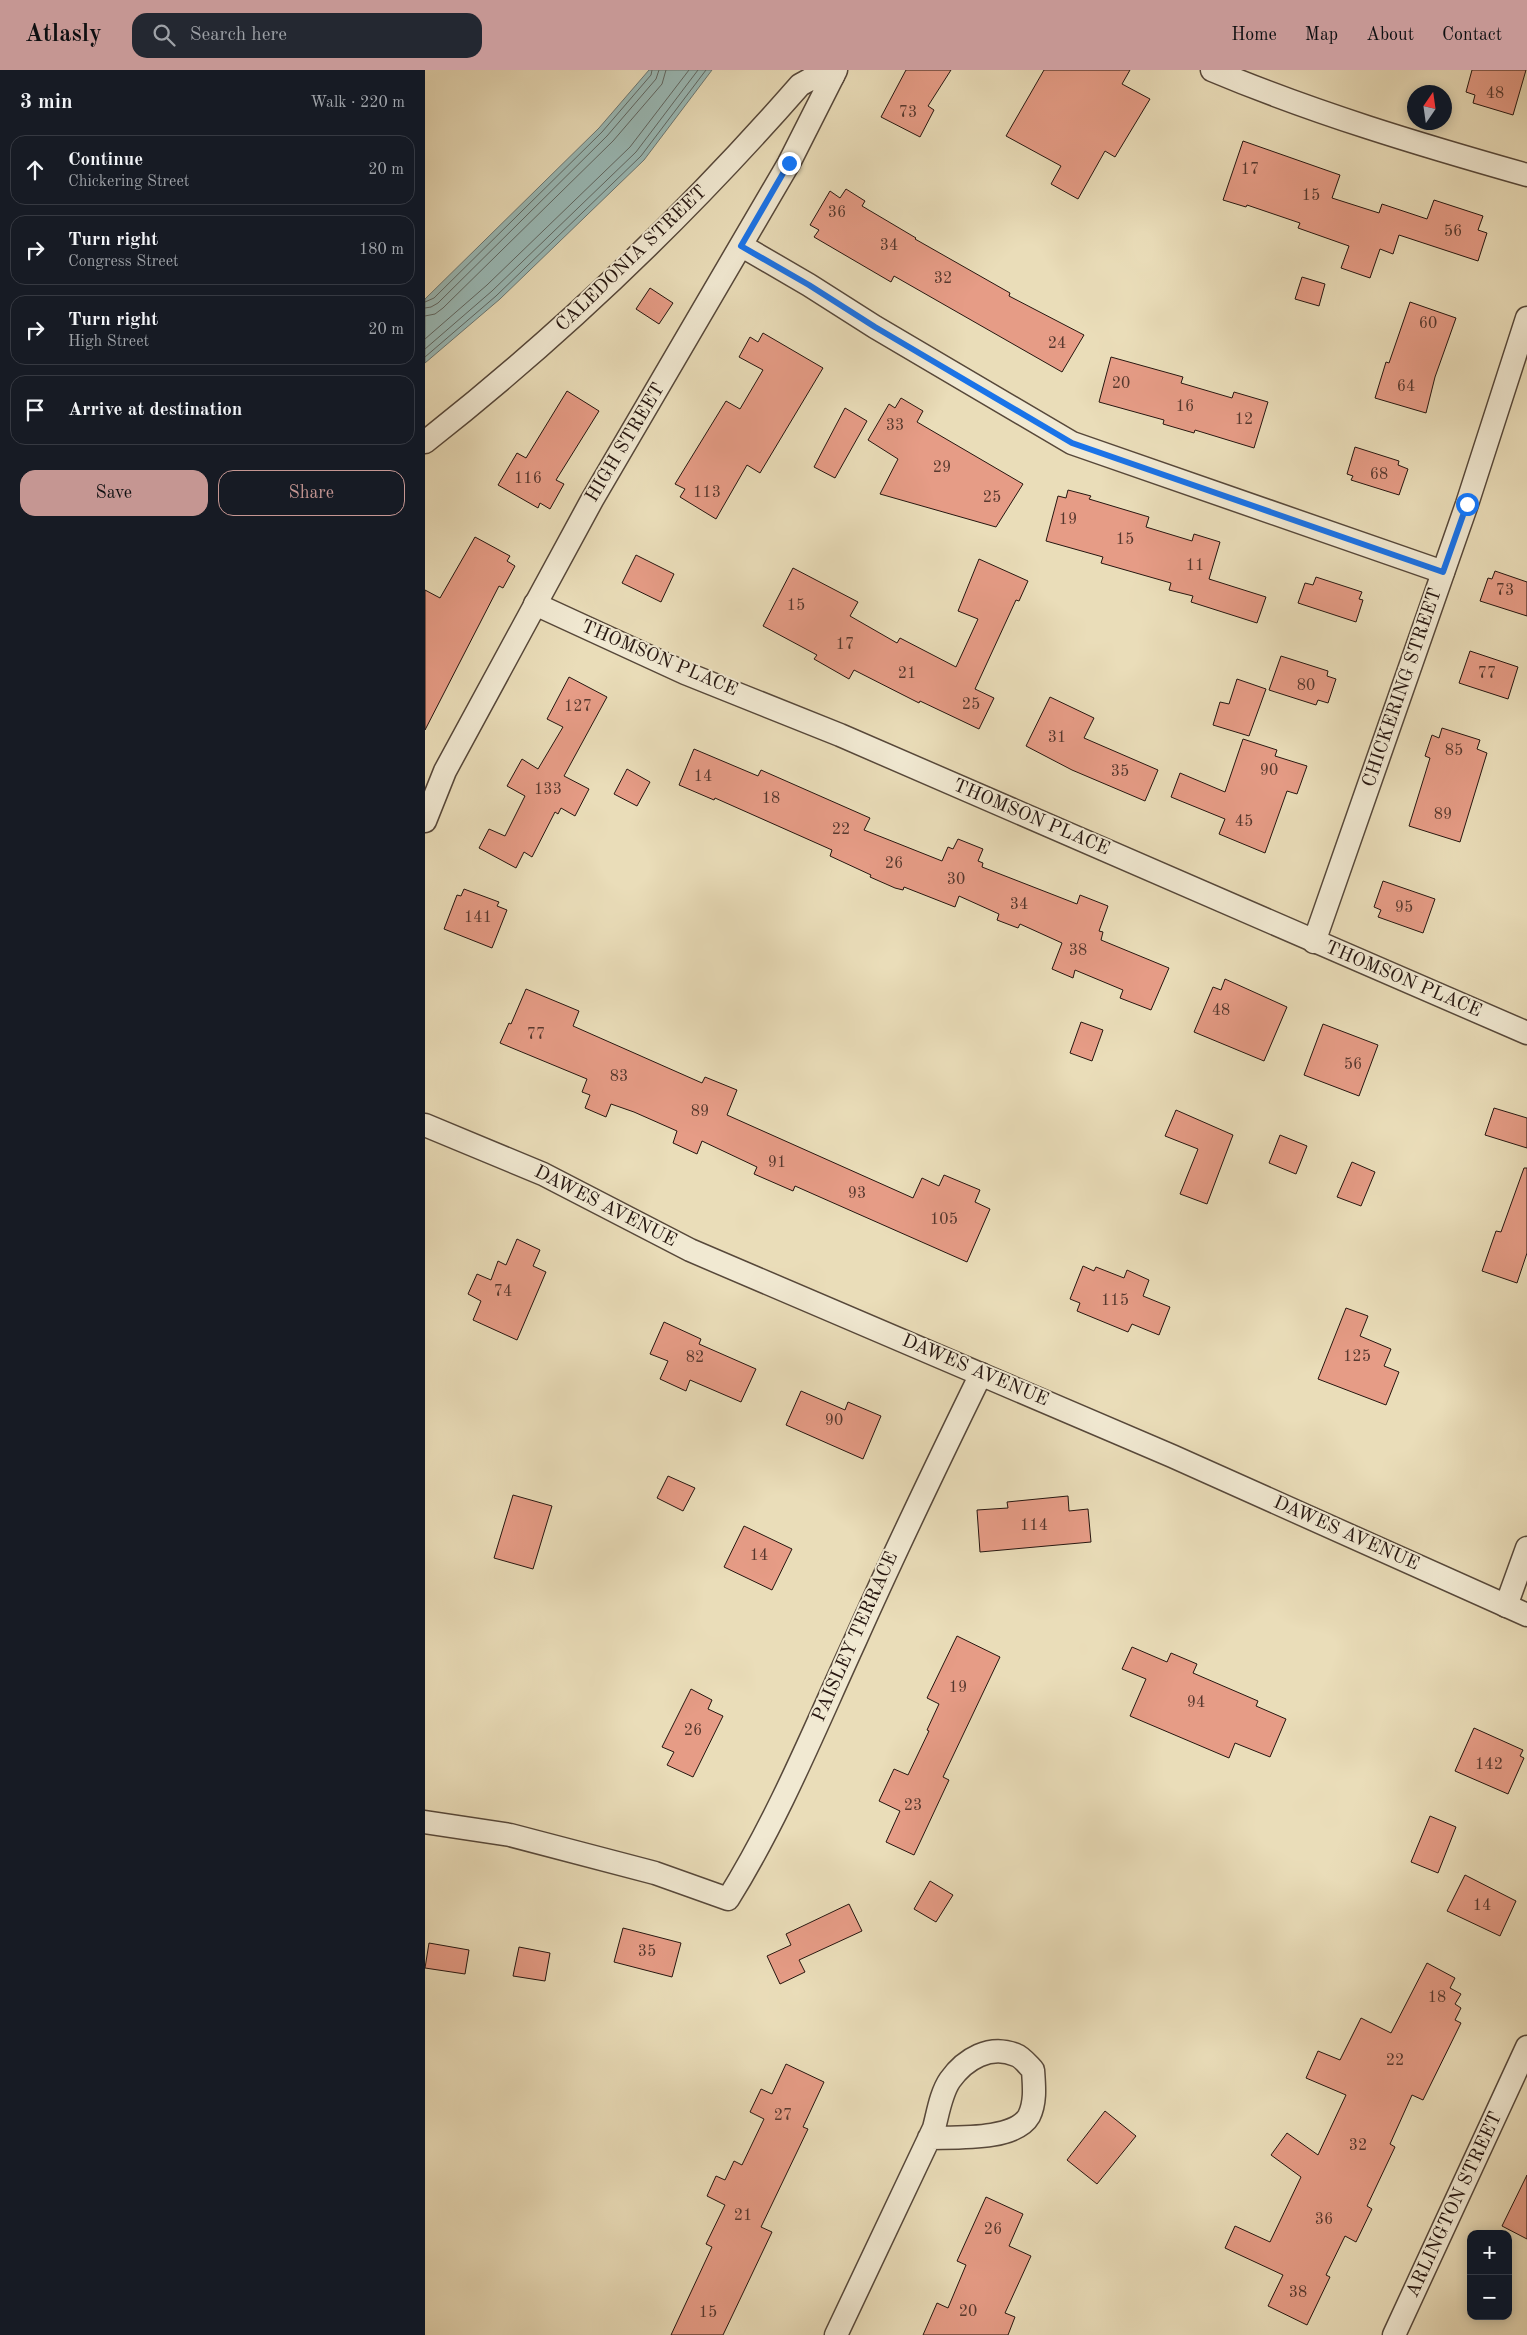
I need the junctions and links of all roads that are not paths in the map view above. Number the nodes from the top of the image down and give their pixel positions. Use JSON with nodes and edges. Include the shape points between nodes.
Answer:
{"nodes":[{"id":1,"x":1212,"y":70,"type":"edge"},
{"id":2,"x":835,"y":73,"type":"edge"},
{"id":3,"x":1527,"y":175,"type":"edge"},
{"id":4,"x":741,"y":246,"type":"junction"},
{"id":5,"x":1527,"y":318,"type":"edge"},
{"id":6,"x":425,"y":442,"type":"edge"},
{"id":7,"x":1443,"y":572,"type":"junction"},
{"id":8,"x":535,"y":604,"type":"junction"},
{"id":9,"x":425,"y":822,"type":"edge"},
{"id":10,"x":1314,"y":942,"type":"junction"},
{"id":11,"x":1527,"y":1033,"type":"edge"},
{"id":12,"x":425,"y":1125,"type":"edge"},
{"id":13,"x":981,"y":1374,"type":"junction"},
{"id":14,"x":1527,"y":1548,"type":"edge"},
{"id":15,"x":1506,"y":1606,"type":"junction"},
{"id":16,"x":1527,"y":1615,"type":"edge"},
{"id":17,"x":425,"y":1822,"type":"edge"},
{"id":18,"x":1527,"y":2047,"type":"edge"},
{"id":19,"x":929,"y":2138,"type":"junction"},
{"id":20,"x":836,"y":2335,"type":"edge"},
{"id":21,"x":1394,"y":2335,"type":"edge"}],
"edges":[{"from":1,"to":3,"type":"street","via":[[1265,93]]},
{"from":2,"to":4,"type":"street","name":"HIGH STREET","via":[[789,163]]},
{"from":2,"to":6,"type":"street","name":"CALEDONIA STREET","via":[[803,83],[717,178],[645,249],[503,380]]},
{"from":4,"to":7,"type":"street","via":[[1072,443]]},
{"from":4,"to":8,"type":"street","name":"HIGH STREET"},
{"from":5,"to":7,"type":"street","name":"CHICKERING STREET"},
{"from":7,"to":10,"type":"street","name":"CHICKERING STREET"},
{"from":8,"to":9,"type":"street","name":"HIGH STREET","via":[[445,771]]},
{"from":8,"to":10,"type":"street","name":"THOMSON PLACE","via":[[685,673],[849,739]]},
{"from":10,"to":11,"type":"street","name":"THOMSON PLACE"},
{"from":12,"to":13,"type":"street","name":"DAWES AVENUE","via":[[543,1174],[691,1250]]},
{"from":13,"to":15,"type":"street","name":"DAWES AVENUE"},
{"from":13,"to":17,"type":"street","name":"PAISLEY TERRACE","via":[[901,1537],[784,1796],[728,1899],[655,1873],[510,1835]]},
{"from":14,"to":15,"type":"street"},
{"from":15,"to":16,"type":"street","name":"DAWES AVENUE"},
{"from":18,"to":21,"type":"street","name":"ARLINGTON STREET"},
{"from":19,"to":19,"type":"street","via":[[996,2135],[1014,2130],[1029,2117],[1034,2094],[1033,2070],[1017,2055],[994,2050],[970,2058],[949,2081]]},
{"from":19,"to":20,"type":"street"}]}
